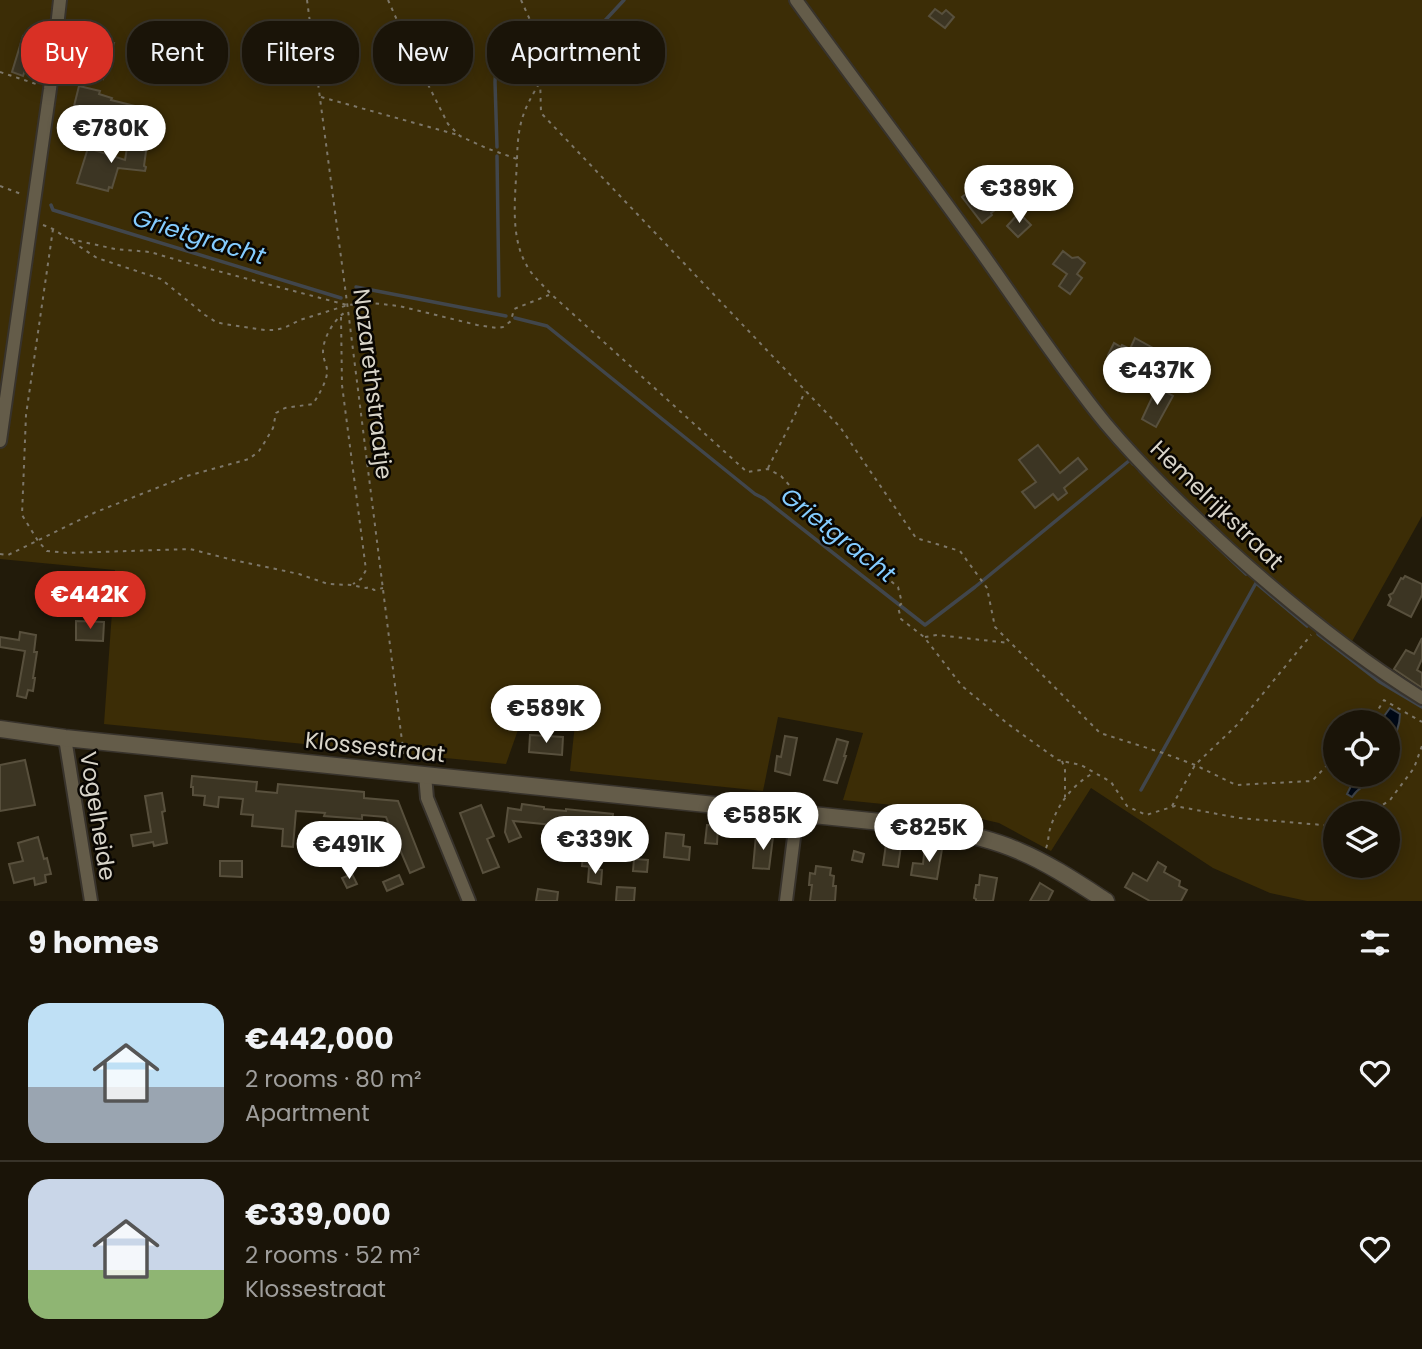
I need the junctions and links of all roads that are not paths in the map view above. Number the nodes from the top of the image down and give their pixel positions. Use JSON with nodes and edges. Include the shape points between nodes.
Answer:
{"nodes":[{"id":1,"x":60,"y":0,"type":"edge"},
{"id":2,"x":796,"y":0,"type":"edge"},
{"id":3,"x":0,"y":441,"type":"edge"},
{"id":4,"x":1422,"y":698,"type":"edge"},
{"id":5,"x":0,"y":729,"type":"edge"},
{"id":6,"x":65,"y":738,"type":"junction"},
{"id":7,"x":425,"y":775,"type":"junction"},
{"id":8,"x":797,"y":813,"type":"junction"},
{"id":9,"x":91,"y":901,"type":"edge"},
{"id":10,"x":469,"y":901,"type":"edge"},
{"id":11,"x":786,"y":901,"type":"edge"},
{"id":12,"x":1106,"y":901,"type":"edge"}],
"edges":[{"from":1,"to":3,"type":"street"},
{"from":2,"to":4,"type":"street","name":"Hemelrijkstraat","via":[[1108,426],[1162,486],[1282,596],[1352,652]]},
{"from":5,"to":6,"type":"street","name":"Klossestraat"},
{"from":6,"to":7,"type":"street","name":"Klossestraat"},
{"from":6,"to":9,"type":"street","name":"Vogelheide"},
{"from":7,"to":8,"type":"street","name":"Klossestraat"},
{"from":7,"to":10,"type":"street","via":[[427,798]]},
{"from":8,"to":11,"type":"street"},
{"from":8,"to":12,"type":"street","name":"Klossestraat","via":[[939,828],[979,838],[1020,851]]}]}
